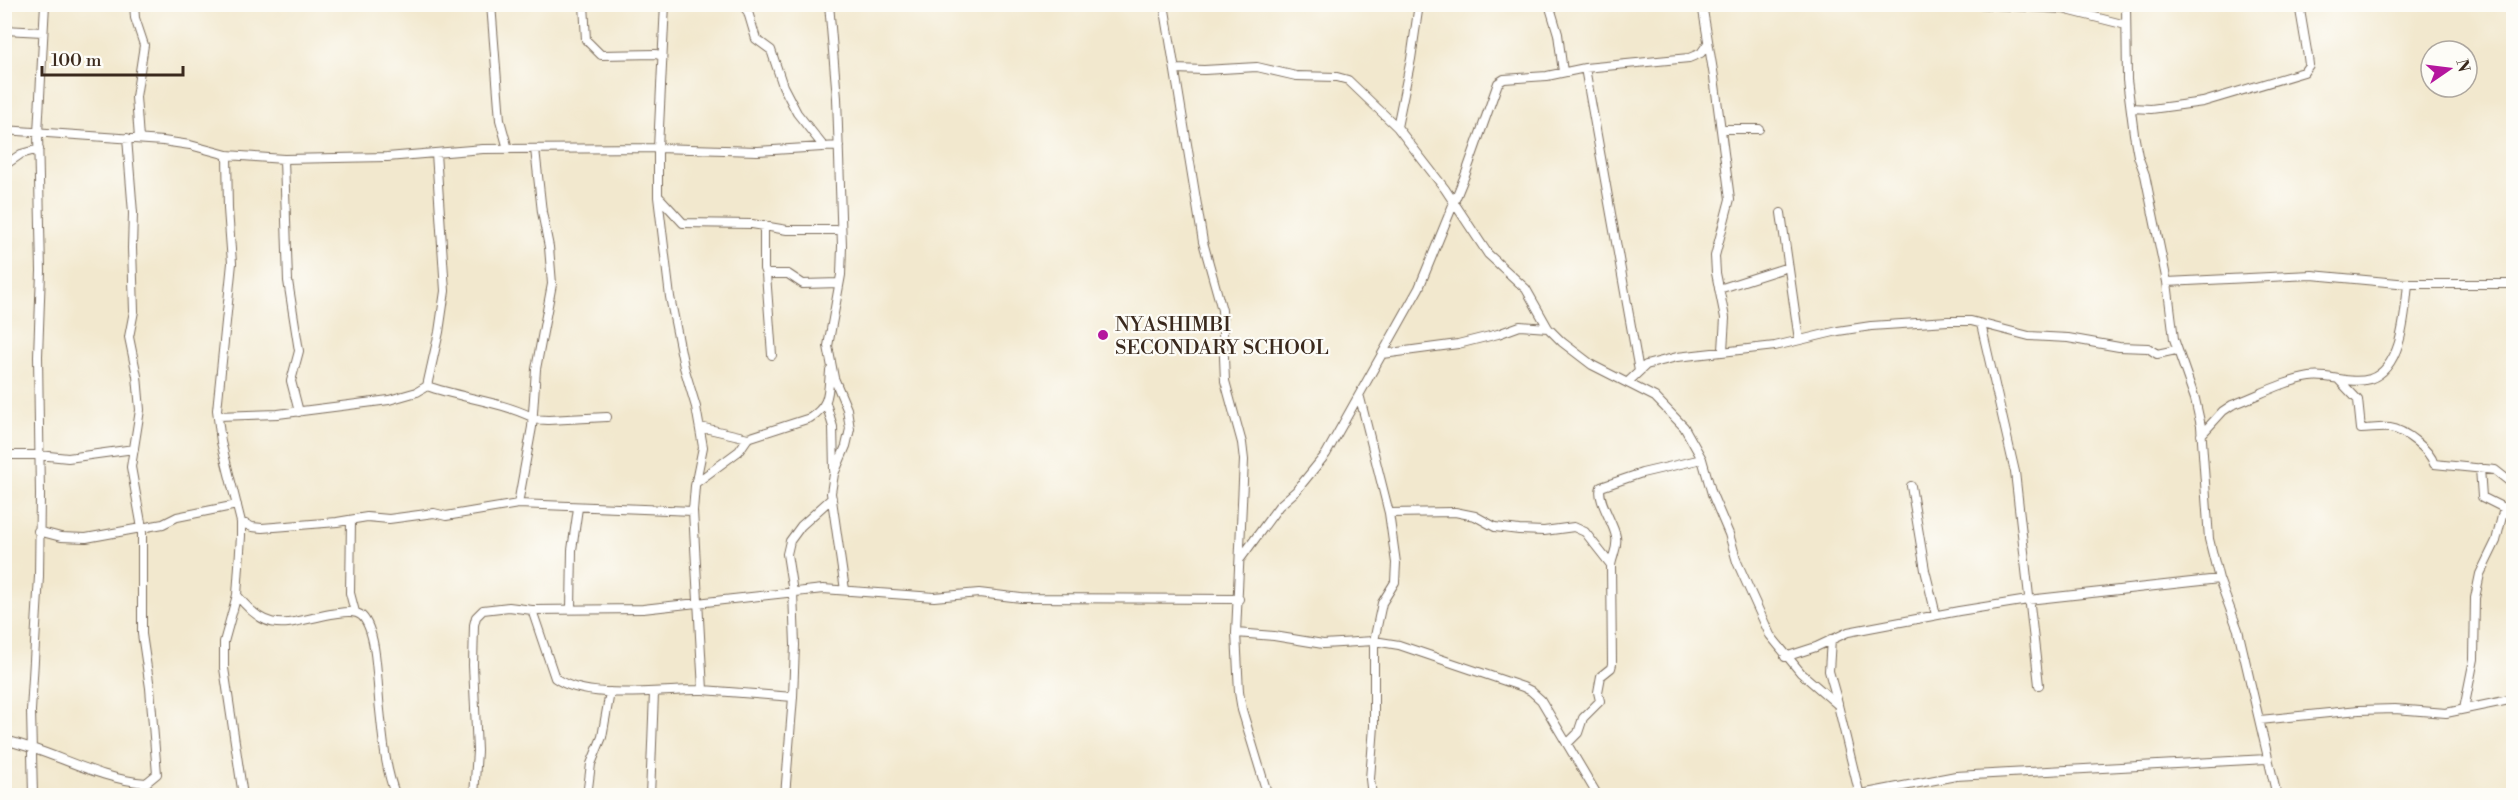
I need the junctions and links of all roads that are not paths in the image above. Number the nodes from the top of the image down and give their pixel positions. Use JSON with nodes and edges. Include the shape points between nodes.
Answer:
{"nodes":[{"id":1,"x":45,"y":4,"type":"edge"},
{"id":2,"x":134,"y":4,"type":"edge"},
{"id":3,"x":491,"y":4,"type":"edge"},
{"id":4,"x":584,"y":4,"type":"edge"},
{"id":5,"x":665,"y":4,"type":"edge"},
{"id":6,"x":742,"y":4,"type":"edge"},
{"id":7,"x":829,"y":4,"type":"edge"},
{"id":8,"x":1164,"y":4,"type":"edge"},
{"id":9,"x":1419,"y":4,"type":"edge"},
{"id":10,"x":1549,"y":4,"type":"edge"},
{"id":11,"x":1702,"y":4,"type":"edge"},
{"id":12,"x":1977,"y":4,"type":"edge"},
{"id":13,"x":2126,"y":4,"type":"edge"},
{"id":14,"x":2300,"y":4,"type":"edge"},
{"id":15,"x":2126,"y":25,"type":"junction"},
{"id":16,"x":4,"y":30,"type":"edge"},
{"id":17,"x":43,"y":32,"type":"junction"},
{"id":18,"x":1708,"y":43,"type":"junction"},
{"id":19,"x":662,"y":56,"type":"junction"},
{"id":20,"x":1586,"y":68,"type":"junction"},
{"id":21,"x":1175,"y":69,"type":"junction"},
{"id":22,"x":1563,"y":72,"type":"junction"},
{"id":23,"x":2131,"y":108,"type":"junction"},
{"id":24,"x":1397,"y":127,"type":"junction"},
{"id":25,"x":1721,"y":129,"type":"junction"},
{"id":26,"x":1759,"y":129,"type":"dead end"},
{"id":27,"x":4,"y":130,"type":"edge"},
{"id":28,"x":38,"y":133,"type":"junction"},
{"id":29,"x":127,"y":138,"type":"junction"},
{"id":30,"x":139,"y":139,"type":"junction"},
{"id":31,"x":839,"y":146,"type":"junction"},
{"id":32,"x":824,"y":147,"type":"junction"},
{"id":33,"x":658,"y":148,"type":"junction"},
{"id":34,"x":39,"y":149,"type":"junction"},
{"id":35,"x":508,"y":149,"type":"junction"},
{"id":36,"x":535,"y":149,"type":"junction"},
{"id":37,"x":436,"y":153,"type":"junction"},
{"id":38,"x":227,"y":155,"type":"junction"},
{"id":39,"x":284,"y":159,"type":"junction"},
{"id":40,"x":8,"y":163,"type":"dead end"},
{"id":41,"x":658,"y":197,"type":"junction"},
{"id":42,"x":1454,"y":203,"type":"junction"},
{"id":43,"x":1781,"y":213,"type":"dead end"},
{"id":44,"x":764,"y":225,"type":"junction"},
{"id":45,"x":841,"y":230,"type":"junction"},
{"id":46,"x":1788,"y":267,"type":"junction"},
{"id":47,"x":766,"y":274,"type":"junction"},
{"id":48,"x":2167,"y":282,"type":"junction"},
{"id":49,"x":839,"y":283,"type":"junction"},
{"id":50,"x":2408,"y":284,"type":"junction"},
{"id":51,"x":2514,"y":284,"type":"edge"},
{"id":52,"x":1719,"y":289,"type":"junction"},
{"id":53,"x":1981,"y":324,"type":"junction"},
{"id":54,"x":1548,"y":328,"type":"junction"},
{"id":55,"x":1799,"y":340,"type":"junction"},
{"id":56,"x":1723,"y":350,"type":"junction"},
{"id":57,"x":2176,"y":350,"type":"junction"},
{"id":58,"x":1383,"y":354,"type":"junction"},
{"id":59,"x":772,"y":355,"type":"dead end"},
{"id":60,"x":830,"y":365,"type":"junction"},
{"id":61,"x":1639,"y":371,"type":"junction"},
{"id":62,"x":2339,"y":380,"type":"junction"},
{"id":63,"x":1628,"y":382,"type":"junction"},
{"id":64,"x":427,"y":386,"type":"junction"},
{"id":65,"x":1360,"y":398,"type":"junction"},
{"id":66,"x":826,"y":403,"type":"junction"},
{"id":67,"x":299,"y":412,"type":"junction"},
{"id":68,"x":218,"y":416,"type":"junction"},
{"id":69,"x":607,"y":417,"type":"dead end"},
{"id":70,"x":532,"y":418,"type":"junction"},
{"id":71,"x":700,"y":428,"type":"junction"},
{"id":72,"x":2201,"y":435,"type":"junction"},
{"id":73,"x":748,"y":438,"type":"junction"},
{"id":74,"x":134,"y":449,"type":"junction"},
{"id":75,"x":39,"y":455,"type":"junction"},
{"id":76,"x":4,"y":456,"type":"edge"},
{"id":77,"x":1702,"y":459,"type":"junction"},
{"id":78,"x":2480,"y":468,"type":"junction"},
{"id":79,"x":834,"y":474,"type":"junction"},
{"id":80,"x":697,"y":482,"type":"junction"},
{"id":81,"x":2514,"y":484,"type":"edge"},
{"id":82,"x":1911,"y":486,"type":"dead end"},
{"id":83,"x":832,"y":498,"type":"junction"},
{"id":84,"x":518,"y":504,"type":"junction"},
{"id":85,"x":237,"y":505,"type":"junction"},
{"id":86,"x":578,"y":508,"type":"junction"},
{"id":87,"x":693,"y":511,"type":"junction"},
{"id":88,"x":1389,"y":513,"type":"junction"},
{"id":89,"x":351,"y":520,"type":"junction"},
{"id":90,"x":241,"y":522,"type":"junction"},
{"id":91,"x":142,"y":528,"type":"junction"},
{"id":92,"x":38,"y":531,"type":"junction"},
{"id":93,"x":1240,"y":559,"type":"junction"},
{"id":94,"x":1611,"y":565,"type":"junction"},
{"id":95,"x":2219,"y":579,"type":"junction"},
{"id":96,"x":845,"y":590,"type":"junction"},
{"id":97,"x":793,"y":592,"type":"junction"},
{"id":98,"x":237,"y":595,"type":"junction"},
{"id":99,"x":1239,"y":599,"type":"junction"},
{"id":100,"x":2028,"y":600,"type":"junction"},
{"id":101,"x":697,"y":604,"type":"junction"},
{"id":102,"x":532,"y":609,"type":"junction"},
{"id":103,"x":570,"y":609,"type":"junction"},
{"id":104,"x":355,"y":612,"type":"junction"},
{"id":105,"x":1936,"y":615,"type":"junction"},
{"id":106,"x":1236,"y":633,"type":"junction"},
{"id":107,"x":1831,"y":639,"type":"junction"},
{"id":108,"x":1374,"y":641,"type":"junction"},
{"id":109,"x":1785,"y":657,"type":"junction"},
{"id":110,"x":2038,"y":685,"type":"dead end"},
{"id":111,"x":703,"y":690,"type":"junction"},
{"id":112,"x":610,"y":692,"type":"junction"},
{"id":113,"x":654,"y":693,"type":"junction"},
{"id":114,"x":794,"y":697,"type":"junction"},
{"id":115,"x":2514,"y":699,"type":"edge"},
{"id":116,"x":1838,"y":705,"type":"junction"},
{"id":117,"x":2464,"y":709,"type":"junction"},
{"id":118,"x":2260,"y":720,"type":"junction"},
{"id":119,"x":4,"y":741,"type":"edge"},
{"id":120,"x":1567,"y":744,"type":"junction"},
{"id":121,"x":34,"y":750,"type":"junction"},
{"id":122,"x":2267,"y":759,"type":"junction"},
{"id":123,"x":33,"y":795,"type":"edge"},
{"id":124,"x":243,"y":795,"type":"edge"},
{"id":125,"x":396,"y":795,"type":"edge"},
{"id":126,"x":474,"y":795,"type":"edge"},
{"id":127,"x":587,"y":795,"type":"edge"},
{"id":128,"x":650,"y":795,"type":"edge"},
{"id":129,"x":785,"y":795,"type":"edge"},
{"id":130,"x":1268,"y":795,"type":"edge"},
{"id":131,"x":1372,"y":795,"type":"edge"},
{"id":132,"x":1598,"y":795,"type":"edge"},
{"id":133,"x":1858,"y":795,"type":"edge"},
{"id":134,"x":2277,"y":795,"type":"edge"}],
"edges":[{"from":1,"to":17,"type":"street"},
{"from":2,"to":30,"type":"street","via":[[144,45],[136,97]]},
{"from":3,"to":35,"type":"street","via":[[500,120]]},
{"from":4,"to":19,"type":"street","via":[[586,40],[601,55]]},
{"from":5,"to":19,"type":"street"},
{"from":6,"to":32,"type":"street","via":[[756,39],[770,47],[797,113]]},
{"from":7,"to":31,"type":"street"},
{"from":8,"to":21,"type":"street"},
{"from":9,"to":24,"type":"street"},
{"from":10,"to":22,"type":"street"},
{"from":11,"to":18,"type":"street"},
{"from":12,"to":15,"type":"street","via":[[2063,9]]},
{"from":13,"to":15,"type":"street"},
{"from":14,"to":23,"type":"street","via":[[2309,65],[2304,72],[2203,102]]},
{"from":15,"to":23,"type":"street"},
{"from":16,"to":17,"type":"street"},
{"from":17,"to":28,"type":"street"},
{"from":18,"to":20,"type":"street","via":[[1689,58]]},
{"from":18,"to":25,"type":"street"},
{"from":19,"to":33,"type":"street"},
{"from":20,"to":22,"type":"street"},
{"from":20,"to":61,"type":"street"},
{"from":21,"to":24,"type":"street","via":[[1252,66],[1296,76],[1344,78]]},
{"from":21,"to":93,"type":"street","via":[[1203,242],[1222,310],[1225,381],[1243,451]]},
{"from":22,"to":42,"type":"street","via":[[1498,82]]},
{"from":23,"to":48,"type":"street"},
{"from":24,"to":42,"type":"street"},
{"from":25,"to":26,"type":"street"},
{"from":25,"to":52,"type":"street","via":[[1730,199],[1715,256]]},
{"from":27,"to":28,"type":"street"},
{"from":28,"to":29,"type":"street"},
{"from":28,"to":34,"type":"street"},
{"from":29,"to":30,"type":"street"},
{"from":29,"to":74,"type":"street","via":[[134,213],[134,311],[129,337],[140,410]]},
{"from":30,"to":38,"type":"street","via":[[190,145]]},
{"from":31,"to":32,"type":"street"},
{"from":31,"to":45,"type":"street"},
{"from":32,"to":33,"type":"street","via":[[757,151]]},
{"from":33,"to":36,"type":"street"},
{"from":33,"to":41,"type":"street"},
{"from":34,"to":40,"type":"street"},
{"from":34,"to":75,"type":"street"},
{"from":35,"to":36,"type":"street"},
{"from":35,"to":37,"type":"street"},
{"from":36,"to":70,"type":"street","via":[[552,284],[536,369]]},
{"from":37,"to":39,"type":"street"},
{"from":37,"to":64,"type":"street","via":[[445,291]]},
{"from":38,"to":39,"type":"street"},
{"from":38,"to":68,"type":"street","via":[[232,263]]},
{"from":39,"to":67,"type":"street","via":[[288,281],[298,351],[291,381]]},
{"from":41,"to":44,"type":"street","via":[[682,223]]},
{"from":41,"to":71,"type":"street","via":[[670,297]]},
{"from":42,"to":54,"type":"street","via":[[1488,254],[1526,289]]},
{"from":42,"to":58,"type":"street","via":[[1419,288]]},
{"from":43,"to":46,"type":"street"},
{"from":44,"to":45,"type":"street","via":[[787,230]]},
{"from":44,"to":47,"type":"street"},
{"from":45,"to":49,"type":"street"},
{"from":46,"to":52,"type":"street"},
{"from":46,"to":55,"type":"street"},
{"from":47,"to":49,"type":"street","via":[[788,274],[803,284]]},
{"from":47,"to":59,"type":"street"},
{"from":48,"to":50,"type":"street","via":[[2312,275]]},
{"from":48,"to":57,"type":"street"},
{"from":49,"to":60,"type":"street","via":[[829,335]]},
{"from":50,"to":51,"type":"street"},
{"from":50,"to":62,"type":"street","via":[[2403,332],[2385,370],[2370,379]]},
{"from":52,"to":56,"type":"street","via":[[1725,318]]},
{"from":53,"to":55,"type":"street","via":[[1948,321],[1872,326]]},
{"from":53,"to":57,"type":"street","via":[[2029,336],[2148,348],[2157,354]]},
{"from":53,"to":100,"type":"street","via":[[2015,472]]},
{"from":54,"to":58,"type":"street","via":[[1520,326],[1458,344]]},
{"from":54,"to":63,"type":"street","via":[[1592,365]]},
{"from":55,"to":56,"type":"street"},
{"from":56,"to":61,"type":"street","via":[[1669,359]]},
{"from":57,"to":72,"type":"street","via":[[2195,399]]},
{"from":58,"to":65,"type":"street"},
{"from":60,"to":66,"type":"street"},
{"from":60,"to":79,"type":"street","via":[[848,410],[850,429]]},
{"from":61,"to":63,"type":"street"},
{"from":62,"to":72,"type":"street","via":[[2326,376],[2296,379],[2232,405]]},
{"from":62,"to":78,"type":"street","via":[[2358,399],[2361,429],[2402,431],[2434,464]]},
{"from":63,"to":77,"type":"street","via":[[1672,412]]},
{"from":64,"to":67,"type":"street","via":[[389,400]]},
{"from":64,"to":70,"type":"street","via":[[513,408]]},
{"from":65,"to":88,"type":"street"},
{"from":65,"to":93,"type":"street","via":[[1314,471],[1279,506]]},
{"from":66,"to":73,"type":"street","via":[[810,418]]},
{"from":66,"to":79,"type":"street","via":[[833,427]]},
{"from":67,"to":68,"type":"street"},
{"from":68,"to":85,"type":"street"},
{"from":69,"to":70,"type":"street"},
{"from":70,"to":84,"type":"street"},
{"from":71,"to":73,"type":"street"},
{"from":71,"to":80,"type":"street","via":[[702,453]]},
{"from":72,"to":95,"type":"street","via":[[2208,526]]},
{"from":73,"to":80,"type":"street","via":[[739,451]]},
{"from":74,"to":75,"type":"street","via":[[68,458]]},
{"from":74,"to":91,"type":"street","via":[[131,467]]},
{"from":75,"to":76,"type":"street"},
{"from":75,"to":92,"type":"street"},
{"from":77,"to":94,"type":"street","via":[[1600,487],[1616,540]]},
{"from":77,"to":109,"type":"street","via":[[1748,590]]},
{"from":78,"to":81,"type":"street","via":[[2495,470]]},
{"from":78,"to":117,"type":"street","via":[[2482,497],[2504,508],[2475,598],[2474,659]]},
{"from":79,"to":83,"type":"street"},
{"from":80,"to":87,"type":"street"},
{"from":82,"to":105,"type":"street"},
{"from":83,"to":96,"type":"street"},
{"from":83,"to":97,"type":"street","via":[[790,541],[787,554]]},
{"from":84,"to":86,"type":"street"},
{"from":84,"to":89,"type":"street","via":[[446,516],[434,513]]},
{"from":85,"to":90,"type":"street"},
{"from":85,"to":91,"type":"street"},
{"from":86,"to":87,"type":"street"},
{"from":86,"to":103,"type":"street"},
{"from":87,"to":101,"type":"street"},
{"from":88,"to":94,"type":"street","via":[[1455,512],[1519,530],[1574,527],[1585,532]]},
{"from":88,"to":108,"type":"street","via":[[1395,578],[1382,603]]},
{"from":89,"to":90,"type":"street","via":[[262,528]]},
{"from":89,"to":104,"type":"street","via":[[350,593]]},
{"from":90,"to":98,"type":"street"},
{"from":91,"to":92,"type":"street","via":[[86,538]]},
{"from":91,"to":121,"type":"street","via":[[141,634],[157,774],[146,783],[130,782]]},
{"from":92,"to":121,"type":"street","via":[[31,711]]},
{"from":93,"to":99,"type":"street"},
{"from":94,"to":120,"type":"street","via":[[1612,664],[1601,676],[1600,701],[1582,718],[1578,733]]},
{"from":95,"to":100,"type":"street"},
{"from":95,"to":118,"type":"street","via":[[2238,630]]},
{"from":96,"to":97,"type":"street"},
{"from":96,"to":99,"type":"street","via":[[934,597],[979,592],[1021,598]]},
{"from":97,"to":101,"type":"street"},
{"from":97,"to":114,"type":"street"},
{"from":98,"to":104,"type":"street","via":[[258,618],[277,624]]},
{"from":98,"to":124,"type":"street","via":[[224,642],[224,668]]},
{"from":99,"to":106,"type":"street"},
{"from":100,"to":105,"type":"street"},
{"from":100,"to":110,"type":"street"},
{"from":101,"to":103,"type":"street"},
{"from":101,"to":111,"type":"street"},
{"from":102,"to":103,"type":"street"},
{"from":102,"to":112,"type":"street","via":[[555,678],[563,684]]},
{"from":102,"to":126,"type":"street","via":[[483,610],[476,617]]},
{"from":104,"to":125,"type":"street","via":[[366,622],[372,638],[391,783]]},
{"from":105,"to":107,"type":"street","via":[[1848,632]]},
{"from":106,"to":108,"type":"street","via":[[1323,644]]},
{"from":106,"to":130,"type":"street","via":[[1242,710]]},
{"from":107,"to":109,"type":"street"},
{"from":107,"to":116,"type":"street","via":[[1829,671]]},
{"from":108,"to":120,"type":"street","via":[[1399,645],[1531,691],[1541,700]]},
{"from":108,"to":131,"type":"street"},
{"from":109,"to":116,"type":"street"},
{"from":111,"to":113,"type":"street"},
{"from":111,"to":114,"type":"street"},
{"from":112,"to":113,"type":"street"},
{"from":112,"to":127,"type":"street"},
{"from":113,"to":128,"type":"street"},
{"from":114,"to":129,"type":"street"},
{"from":115,"to":117,"type":"street"},
{"from":116,"to":133,"type":"street"},
{"from":117,"to":118,"type":"street","via":[[2446,713],[2359,710]]},
{"from":118,"to":122,"type":"street"},
{"from":119,"to":121,"type":"street"},
{"from":120,"to":132,"type":"street"},
{"from":121,"to":123,"type":"street"},
{"from":122,"to":133,"type":"street","via":[[1956,777]]},
{"from":122,"to":134,"type":"street"}]}
